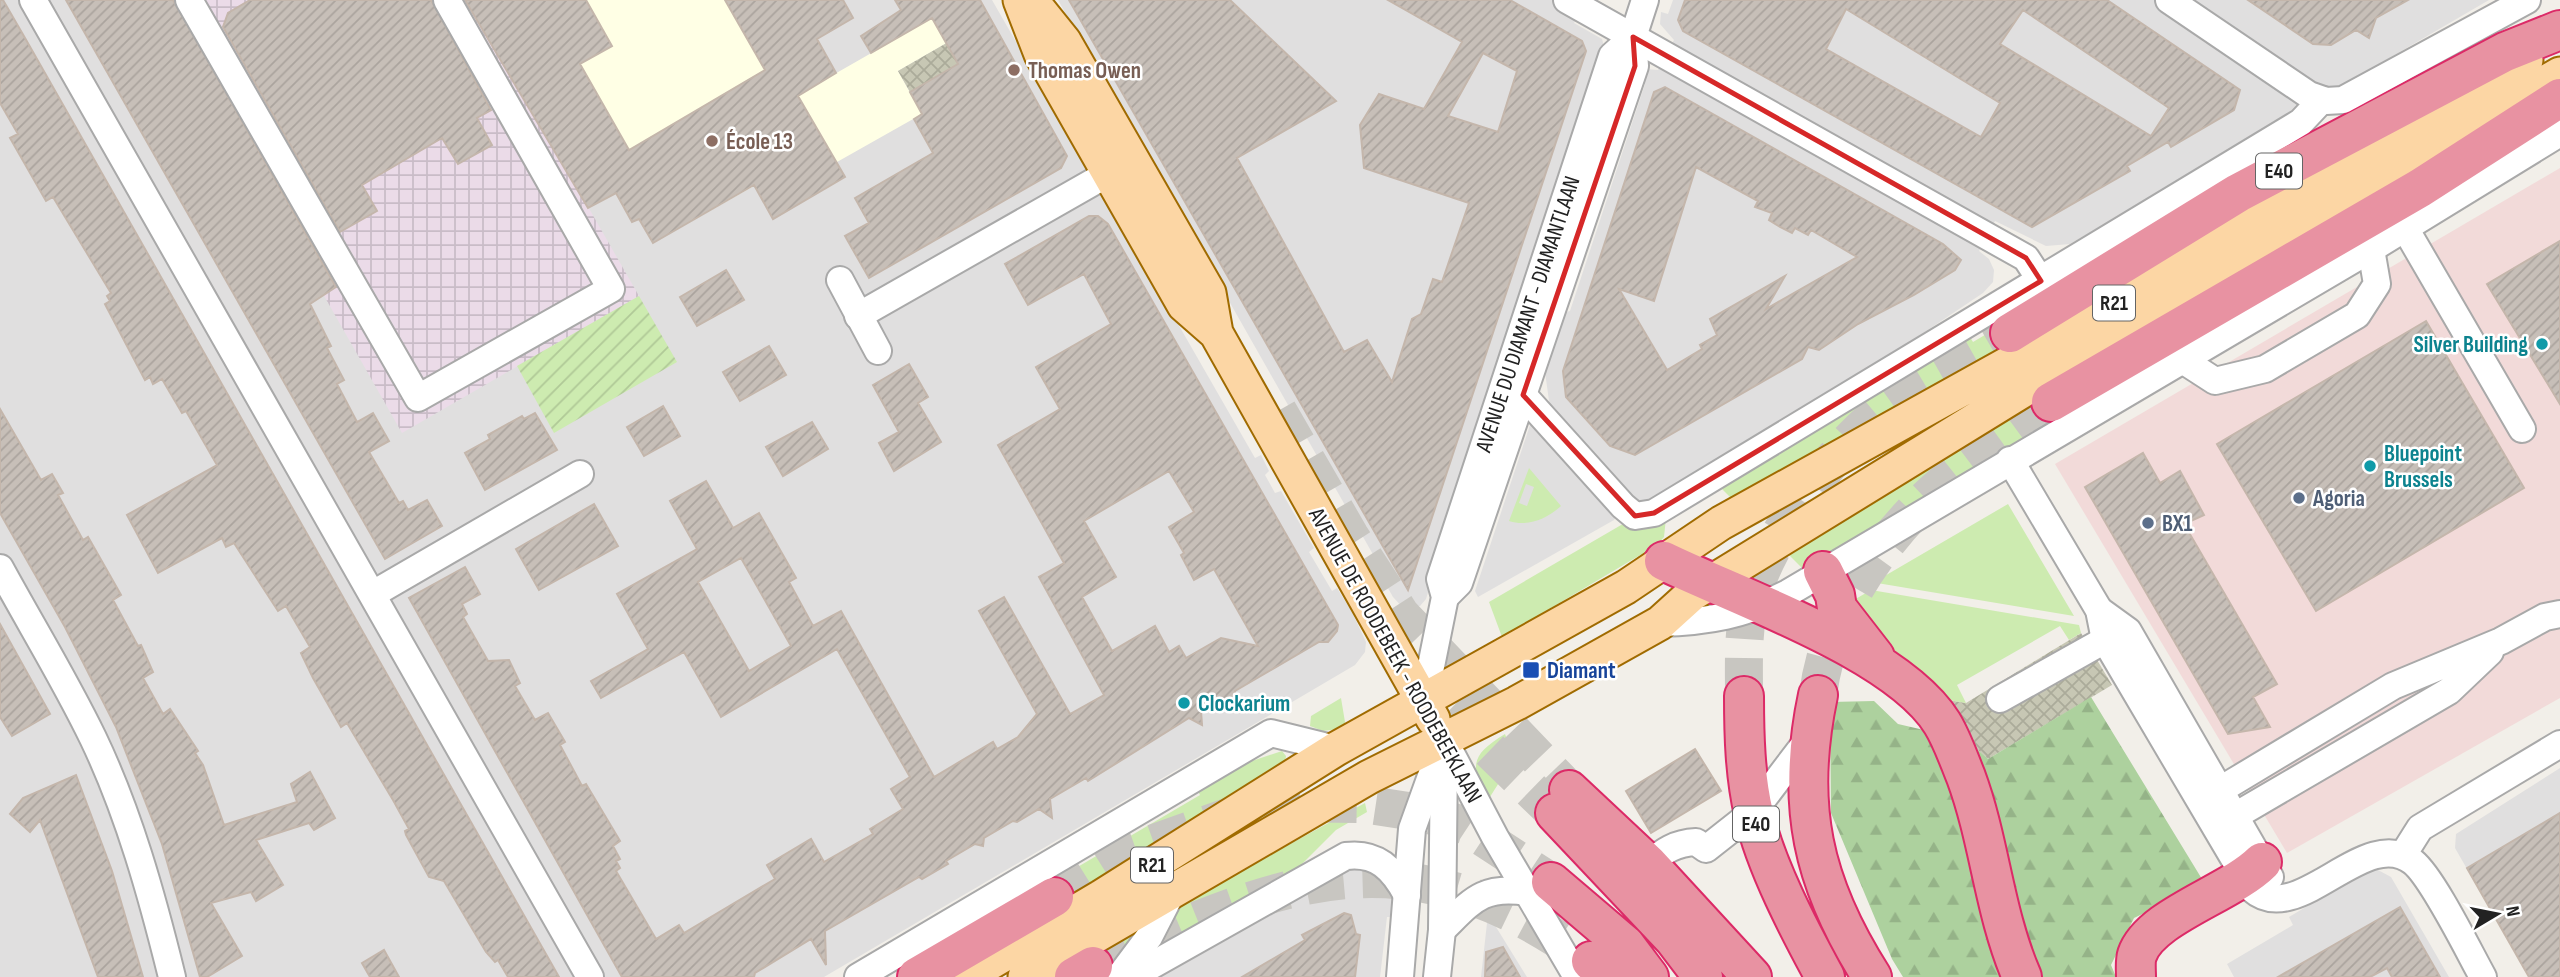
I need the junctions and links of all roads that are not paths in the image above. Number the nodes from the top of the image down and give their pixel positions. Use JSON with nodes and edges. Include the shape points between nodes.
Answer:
{"nodes":[{"id":1,"x":33,"y":0,"type":"edge"},
{"id":2,"x":190,"y":0,"type":"edge"},
{"id":3,"x":447,"y":0,"type":"edge"},
{"id":4,"x":1020,"y":0,"type":"edge"},
{"id":5,"x":1031,"y":0,"type":"edge"},
{"id":6,"x":1567,"y":0,"type":"edge"},
{"id":7,"x":1645,"y":0,"type":"edge"},
{"id":8,"x":2169,"y":0,"type":"edge"},
{"id":9,"x":2527,"y":0,"type":"edge"},
{"id":10,"x":2560,"y":30,"type":"edge"},
{"id":11,"x":1633,"y":37,"type":"junction"},
{"id":12,"x":2560,"y":37,"type":"edge"},
{"id":13,"x":2560,"y":74,"type":"edge"},
{"id":14,"x":2560,"y":98,"type":"edge"},
{"id":15,"x":2330,"y":100,"type":"junction"},
{"id":16,"x":2560,"y":133,"type":"edge"},
{"id":17,"x":1109,"y":173,"type":"junction"},
{"id":18,"x":1156,"y":202,"type":"junction"},
{"id":19,"x":2406,"y":228,"type":"junction"},
{"id":20,"x":2371,"y":249,"type":"junction"},
{"id":21,"x":840,"y":280,"type":"dead end"},
{"id":22,"x":2040,"y":281,"type":"junction"},
{"id":23,"x":858,"y":316,"type":"junction"},
{"id":24,"x":1216,"y":333,"type":"junction"},
{"id":25,"x":2010,"y":333,"type":"tunnel mouth"},
{"id":26,"x":878,"y":351,"type":"dead end"},
{"id":27,"x":2181,"y":359,"type":"junction"},
{"id":28,"x":1523,"y":395,"type":"junction"},
{"id":29,"x":2051,"y":402,"type":"tunnel mouth"},
{"id":30,"x":2522,"y":429,"type":"dead end"},
{"id":31,"x":2010,"y":460,"type":"junction"},
{"id":32,"x":580,"y":474,"type":"dead end"},
{"id":33,"x":1664,"y":561,"type":"junction"},
{"id":34,"x":0,"y":568,"type":"edge"},
{"id":35,"x":1823,"y":571,"type":"junction"},
{"id":36,"x":1710,"y":584,"type":"junction"},
{"id":37,"x":373,"y":594,"type":"junction"},
{"id":38,"x":1445,"y":597,"type":"junction"},
{"id":39,"x":1762,"y":606,"type":"junction"},
{"id":40,"x":2099,"y":610,"type":"junction"},
{"id":41,"x":2560,"y":614,"type":"edge"},
{"id":42,"x":1660,"y":623,"type":"junction"},
{"id":43,"x":2105,"y":640,"type":"junction"},
{"id":44,"x":2501,"y":641,"type":"junction"},
{"id":45,"x":1880,"y":665,"type":"junction"},
{"id":46,"x":1818,"y":695,"type":"tunnel mouth"},
{"id":47,"x":1744,"y":696,"type":"tunnel mouth"},
{"id":48,"x":2000,"y":699,"type":"dead end"},
{"id":49,"x":1424,"y":701,"type":"junction"},
{"id":50,"x":1810,"y":737,"type":"junction"},
{"id":51,"x":1444,"y":740,"type":"junction"},
{"id":52,"x":2560,"y":744,"type":"edge"},
{"id":53,"x":1336,"y":749,"type":"junction"},
{"id":54,"x":2190,"y":785,"type":"junction"},
{"id":55,"x":2220,"y":790,"type":"junction"},
{"id":56,"x":1753,"y":812,"type":"junction"},
{"id":57,"x":2235,"y":816,"type":"junction"},
{"id":58,"x":2403,"y":855,"type":"junction"},
{"id":59,"x":1648,"y":864,"type":"junction"},
{"id":60,"x":2253,"y":870,"type":"junction"},
{"id":61,"x":1539,"y":887,"type":"junction"},
{"id":62,"x":1171,"y":894,"type":"junction"},
{"id":63,"x":1408,"y":895,"type":"junction"},
{"id":64,"x":1054,"y":897,"type":"tunnel mouth"},
{"id":65,"x":1442,"y":930,"type":"junction"},
{"id":66,"x":1592,"y":972,"type":"edge"},
{"id":67,"x":1096,"y":973,"type":"edge"},
{"id":68,"x":172,"y":977,"type":"edge"},
{"id":69,"x":590,"y":977,"type":"edge"},
{"id":70,"x":858,"y":977,"type":"edge"},
{"id":71,"x":917,"y":977,"type":"edge"},
{"id":72,"x":966,"y":977,"type":"edge"},
{"id":73,"x":1024,"y":977,"type":"edge"},
{"id":74,"x":1131,"y":977,"type":"edge"},
{"id":75,"x":1399,"y":977,"type":"edge"},
{"id":76,"x":1437,"y":977,"type":"edge"},
{"id":77,"x":1649,"y":977,"type":"edge"},
{"id":78,"x":1703,"y":977,"type":"edge"},
{"id":79,"x":1752,"y":977,"type":"edge"},
{"id":80,"x":1825,"y":977,"type":"edge"},
{"id":81,"x":1871,"y":977,"type":"edge"},
{"id":82,"x":2022,"y":977,"type":"edge"},
{"id":83,"x":2136,"y":977,"type":"edge"},
{"id":84,"x":2483,"y":977,"type":"edge"}],
"edges":[{"from":1,"to":37,"type":"street"},
{"from":2,"to":3,"type":"street","via":[[418,398],[611,289]]},
{"from":4,"to":17,"type":"main road","name":"AVENUE DE ROODEBEEK - ROODEBEEKLAAN","via":[[1041,54]]},
{"from":5,"to":18,"type":"main road","name":"AVENUE DE ROODEBEEK - ROODEBEEKLAAN","via":[[1064,41]]},
{"from":6,"to":11,"type":"street"},
{"from":7,"to":11,"type":"street","name":"AVENUE DU DIAMANT - DIAMANTLAAN"},
{"from":8,"to":15,"type":"street"},
{"from":9,"to":15,"type":"street"},
{"from":10,"to":25,"type":"highway","number":"E40","via":[[2505,52],[2238,193]]},
{"from":11,"to":22,"type":"street","via":[[2025,258]]},
{"from":11,"to":28,"type":"street","name":"AVENUE DU DIAMANT - DIAMANTLAAN","via":[[1635,66]]},
{"from":11,"to":38,"type":"street","name":"AVENUE DU DIAMANT - DIAMANTLAAN","via":[[1612,56],[1440,579]]},
{"from":12,"to":33,"type":"main road","number":"R21","via":[[2020,357],[1721,523]]},
{"from":13,"to":36,"type":"main road","number":"R21","via":[[2040,380]]},
{"from":14,"to":29,"type":"highway","via":[[2420,188]]},
{"from":15,"to":22,"type":"street"},
{"from":16,"to":19,"type":"street"},
{"from":17,"to":18,"type":"main road","name":"AVENUE DE ROODEBEEK - ROODEBEEKLAAN"},
{"from":17,"to":23,"type":"street"},
{"from":17,"to":24,"type":"main road","name":"AVENUE DE ROODEBEEK - ROODEBEEKLAAN","via":[[1184,305]]},
{"from":18,"to":24,"type":"main road","name":"AVENUE DE ROODEBEEK - ROODEBEEKLAAN","via":[[1209,293]]},
{"from":19,"to":20,"type":"street"},
{"from":19,"to":30,"type":"street"},
{"from":20,"to":27,"type":"street"},
{"from":20,"to":27,"type":"street","via":[[2377,284],[2357,315],[2265,369],[2216,381]]},
{"from":21,"to":23,"type":"street"},
{"from":22,"to":28,"type":"street","via":[[1654,513],[1635,516],[1623,506]]},
{"from":23,"to":26,"type":"street"},
{"from":24,"to":49,"type":"main road","name":"AVENUE DE ROODEBEEK - ROODEBEEKLAAN"},
{"from":27,"to":31,"type":"street"},
{"from":28,"to":38,"type":"street","name":"AVENUE DU DIAMANT - DIAMANTLAAN","via":[[1459,583]]},
{"from":31,"to":35,"type":"street"},
{"from":31,"to":40,"type":"street"},
{"from":32,"to":37,"type":"street"},
{"from":33,"to":36,"type":"highway"},
{"from":33,"to":49,"type":"main road","number":"R21"},
{"from":34,"to":68,"type":"street","via":[[93,738],[129,829]]},
{"from":35,"to":39,"type":"street"},
{"from":35,"to":45,"type":"highway","via":[[1837,608]]},
{"from":36,"to":39,"type":"highway"},
{"from":36,"to":42,"type":"main road","number":"R21"},
{"from":37,"to":69,"type":"street"},
{"from":38,"to":49,"type":"street","name":"AVENUE DU DIAMANT - DIAMANTLAAN"},
{"from":39,"to":42,"type":"street","via":[[1723,619]]},
{"from":39,"to":45,"type":"highway"},
{"from":40,"to":43,"type":"street"},
{"from":40,"to":55,"type":"street","via":[[2128,631]]},
{"from":41,"to":44,"type":"street","via":[[2545,617]]},
{"from":42,"to":51,"type":"main road","number":"R21"},
{"from":43,"to":48,"type":"street"},
{"from":43,"to":54,"type":"street"},
{"from":44,"to":55,"type":"street","via":[[2393,686]]},
{"from":44,"to":57,"type":"street","via":[[2449,691]]},
{"from":45,"to":82,"type":"highway","via":[[1900,678],[1942,723],[1966,777]]},
{"from":46,"to":50,"type":"highway","number":"E40"},
{"from":47,"to":56,"type":"highway","number":"E40"},
{"from":49,"to":51,"type":"main road","name":"AVENUE DE ROODEBEEK - ROODEBEEKLAAN"},
{"from":49,"to":53,"type":"main road","number":"R21"},
{"from":50,"to":56,"type":"street"},
{"from":50,"to":81,"type":"highway","number":"E40","via":[[1808,819],[1838,914]]},
{"from":51,"to":61,"type":"street","name":"AVENUE DE ROODEBEEK - ROODEBEEKLAAN"},
{"from":51,"to":62,"type":"main road","number":"R21","via":[[1369,777]]},
{"from":51,"to":63,"type":"street","via":[[1412,829]]},
{"from":51,"to":65,"type":"street"},
{"from":52,"to":58,"type":"street","via":[[2420,828]]},
{"from":53,"to":70,"type":"street","via":[[1271,733]]},
{"from":53,"to":72,"type":"main road","number":"R21","via":[[1101,898]]},
{"from":54,"to":57,"type":"street"},
{"from":54,"to":60,"type":"street"},
{"from":55,"to":57,"type":"street"},
{"from":56,"to":59,"type":"street","via":[[1706,849],[1696,842],[1682,842]]},
{"from":56,"to":80,"type":"highway","number":"E40","via":[[1774,870]]},
{"from":57,"to":60,"type":"street"},
{"from":58,"to":60,"type":"street","via":[[2376,853],[2304,892],[2269,898],[2259,896]]},
{"from":58,"to":84,"type":"street","via":[[2417,866]]},
{"from":59,"to":78,"type":"highway","via":[[1562,801]]},
{"from":59,"to":79,"type":"highway"},
{"from":60,"to":83,"type":"highway","via":[[2158,925],[2137,955]]},
{"from":61,"to":65,"type":"street","via":[[1475,897]]},
{"from":61,"to":66,"type":"street","name":"AVENUE DE ROODEBEEK - ROODEBEEKLAAN"},
{"from":61,"to":77,"type":"highway","via":[[1625,945]]},
{"from":62,"to":67,"type":"street","via":[[1149,937]]},
{"from":62,"to":73,"type":"main road","number":"R21"},
{"from":63,"to":74,"type":"street","via":[[1397,876],[1375,858],[1346,856]]},
{"from":63,"to":75,"type":"street"},
{"from":64,"to":71,"type":"highway"},
{"from":65,"to":76,"type":"street"}]}
